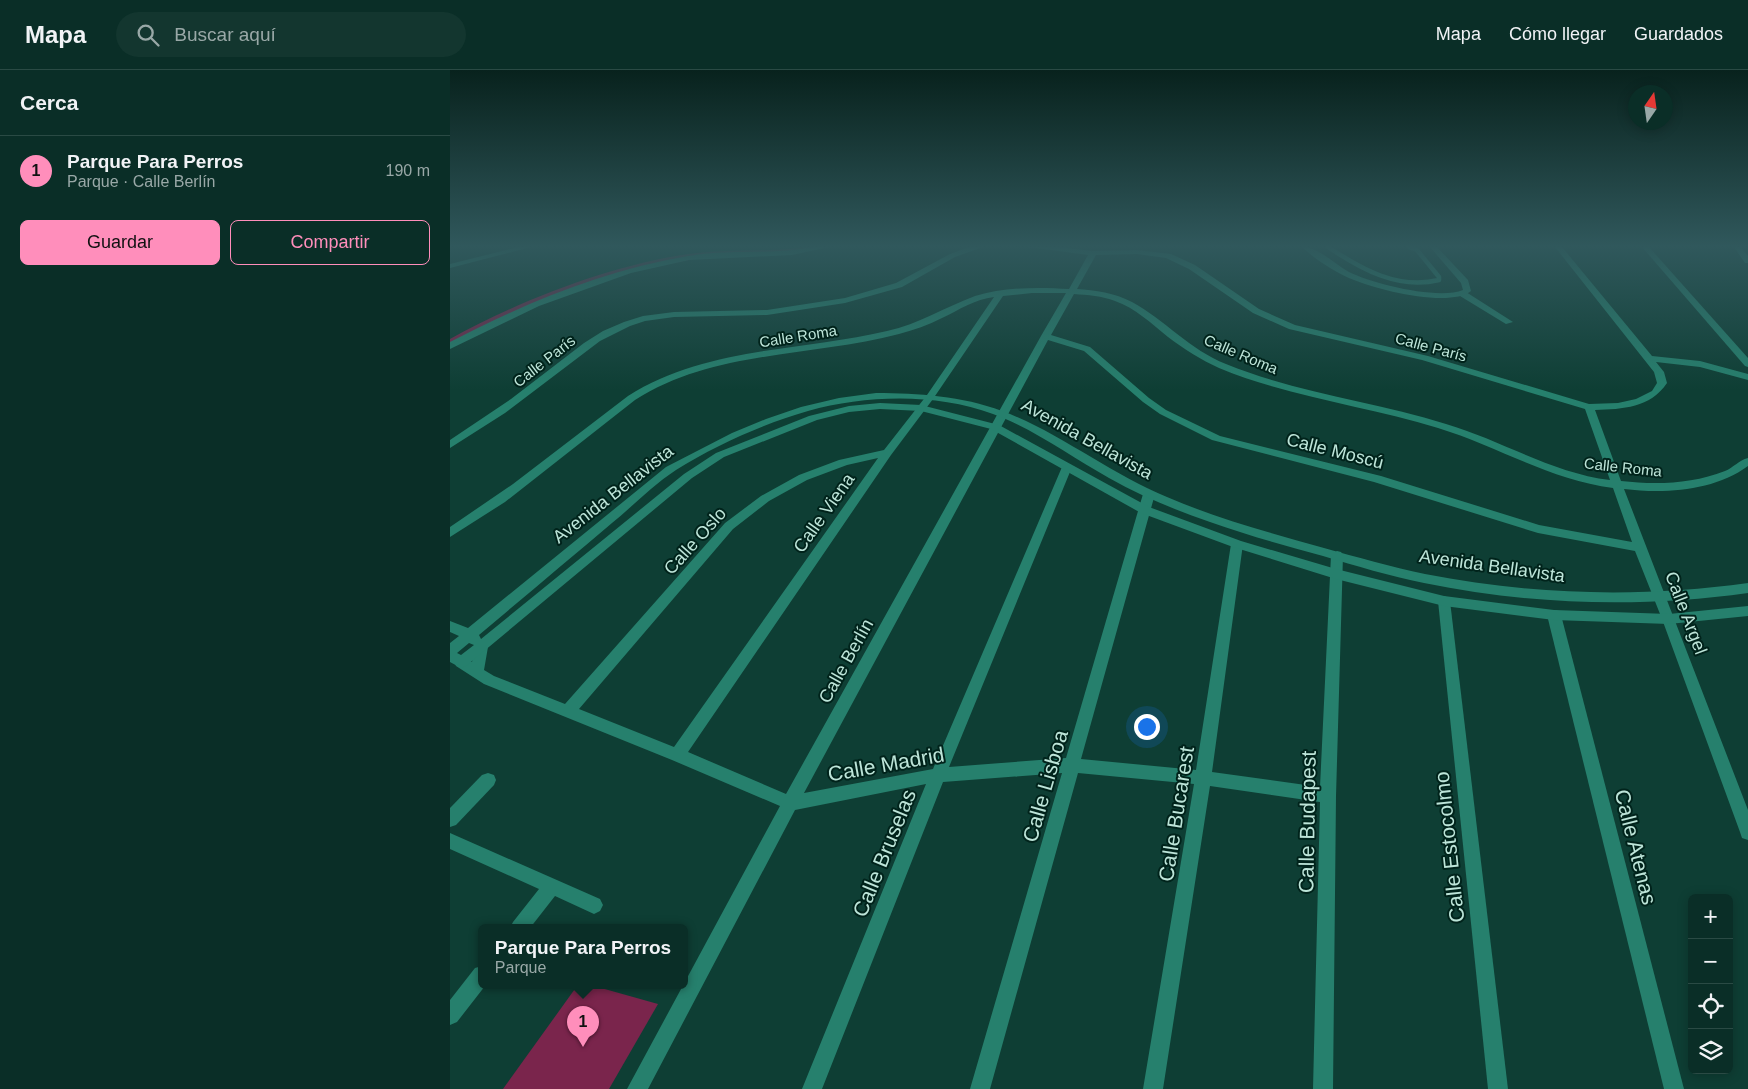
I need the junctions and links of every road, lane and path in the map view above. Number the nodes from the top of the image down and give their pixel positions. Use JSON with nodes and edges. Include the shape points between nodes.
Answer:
{"nodes":[{"id":1,"x":1000,"y":294,"type":"edge"},
{"id":2,"x":548,"y":295,"type":"edge"},
{"id":3,"x":565,"y":295,"type":"edge"},
{"id":4,"x":866,"y":295,"type":"edge"},
{"id":5,"x":998,"y":295,"type":"edge"},
{"id":6,"x":1069,"y":295,"type":"edge"},
{"id":7,"x":1094,"y":295,"type":"edge"},
{"id":8,"x":1232,"y":295,"type":"edge"},
{"id":9,"x":1436,"y":295,"type":"edge"},
{"id":10,"x":1460,"y":295,"type":"edge"},
{"id":11,"x":1464,"y":295,"type":"edge"},
{"id":12,"x":1597,"y":295,"type":"edge"},
{"id":13,"x":1687,"y":295,"type":"edge"},
{"id":14,"x":1509,"y":322,"type":"dead end"},
{"id":15,"x":1045,"y":336,"type":"junction"},
{"id":16,"x":450,"y":339,"type":"edge"},
{"id":17,"x":450,"y":346,"type":"edge"},
{"id":18,"x":1649,"y":358,"type":"junction"},
{"id":19,"x":1748,"y":364,"type":"edge"},
{"id":20,"x":1748,"y":377,"type":"edge"},
{"id":21,"x":930,"y":397,"type":"junction"},
{"id":22,"x":1589,"y":407,"type":"junction"},
{"id":23,"x":922,"y":408,"type":"junction"},
{"id":24,"x":1003,"y":414,"type":"junction"},
{"id":25,"x":995,"y":427,"type":"junction"},
{"id":26,"x":450,"y":445,"type":"edge"},
{"id":27,"x":887,"y":453,"type":"junction"},
{"id":28,"x":1748,"y":461,"type":"edge"},
{"id":29,"x":1068,"y":467,"type":"junction"},
{"id":30,"x":1616,"y":484,"type":"junction"},
{"id":31,"x":1149,"y":494,"type":"junction"},
{"id":32,"x":1145,"y":510,"type":"junction"},
{"id":33,"x":450,"y":533,"type":"edge"},
{"id":34,"x":1237,"y":544,"type":"junction"},
{"id":35,"x":1640,"y":548,"type":"junction"},
{"id":36,"x":1337,"y":555,"type":"junction"},
{"id":37,"x":1336,"y":574,"type":"junction"},
{"id":38,"x":1748,"y":588,"type":"edge"},
{"id":39,"x":1659,"y":597,"type":"junction"},
{"id":40,"x":1444,"y":601,"type":"junction"},
{"id":41,"x":1748,"y":611,"type":"edge"},
{"id":42,"x":1554,"y":615,"type":"junction"},
{"id":43,"x":1669,"y":619,"type":"junction"},
{"id":44,"x":450,"y":626,"type":"edge"},
{"id":45,"x":471,"y":635,"type":"junction"},
{"id":46,"x":481,"y":648,"type":"junction"},
{"id":47,"x":450,"y":651,"type":"edge"},
{"id":48,"x":455,"y":658,"type":"edge"},
{"id":49,"x":477,"y":673,"type":"junction"},
{"id":50,"x":568,"y":711,"type":"junction"},
{"id":51,"x":677,"y":755,"type":"junction"},
{"id":52,"x":1073,"y":765,"type":"junction"},
{"id":53,"x":938,"y":775,"type":"junction"},
{"id":54,"x":1203,"y":778,"type":"junction"},
{"id":55,"x":488,"y":780,"type":"dead end"},
{"id":56,"x":1328,"y":796,"type":"junction"},
{"id":57,"x":790,"y":803,"type":"junction"},
{"id":58,"x":450,"y":819,"type":"edge"},
{"id":59,"x":1748,"y":832,"type":"edge"},
{"id":60,"x":450,"y":841,"type":"edge"},
{"id":61,"x":552,"y":886,"type":"junction"},
{"id":62,"x":594,"y":905,"type":"dead end"},
{"id":63,"x":522,"y":924,"type":"edge"},
{"id":64,"x":478,"y":981,"type":"edge"},
{"id":65,"x":450,"y":1015,"type":"edge"},
{"id":66,"x":637,"y":1089,"type":"edge"},
{"id":67,"x":812,"y":1089,"type":"edge"},
{"id":68,"x":980,"y":1089,"type":"edge"},
{"id":69,"x":1153,"y":1089,"type":"edge"},
{"id":70,"x":1323,"y":1089,"type":"edge"},
{"id":71,"x":1498,"y":1089,"type":"edge"},
{"id":72,"x":1674,"y":1089,"type":"edge"}],
"edges":[{"from":1,"to":21,"type":"street","name":"Calle Viena"},
{"from":2,"to":16,"type":"street","via":[[486,319]]},
{"from":3,"to":17,"type":"street","via":[[505,318]]},
{"from":4,"to":26,"type":"street","name":"Calle París","via":[[832,304],[754,313],[680,313],[628,323],[589,343],[505,408]]},
{"from":5,"to":33,"type":"street","name":"Calle Roma","via":[[969,301],[925,323],[885,335],[730,361],[672,376],[625,402],[523,482]]},
{"from":6,"to":15,"type":"street","name":"Calle Berlín"},
{"from":7,"to":30,"type":"street","name":"Calle Roma","via":[[1126,302],[1198,354],[1238,372],[1286,388],[1428,421],[1489,442],[1560,473]]},
{"from":8,"to":22,"type":"street","name":"Calle París","via":[[1256,311],[1292,327],[1425,358]]},
{"from":9,"to":10,"type":"street"},
{"from":11,"to":14,"type":"street"},
{"from":12,"to":18,"type":"street","name":"Calle París"},
{"from":13,"to":19,"type":"street"},
{"from":15,"to":24,"type":"street","name":"Calle Berlín"},
{"from":15,"to":35,"type":"street","name":"Calle Moscú","via":[[1087,349],[1162,412],[1216,438],[1377,479],[1538,529]]},
{"from":18,"to":20,"type":"street","via":[[1700,364]]},
{"from":18,"to":22,"type":"street","name":"Calle París","via":[[1662,383],[1655,393],[1618,406]]},
{"from":21,"to":23,"type":"street","name":"Calle Viena"},
{"from":21,"to":24,"type":"street","name":"Avenida Bellavista"},
{"from":21,"to":45,"type":"street","name":"Avenida Bellavista","via":[[887,394],[849,398],[807,408],[709,446],[670,469],[642,491]]},
{"from":22,"to":30,"type":"street","name":"Calle Argel"},
{"from":23,"to":25,"type":"street","name":"Avenida Bellavista"},
{"from":23,"to":27,"type":"street","name":"Calle Viena"},
{"from":23,"to":46,"type":"street","name":"Avenida Bellavista","via":[[880,406],[849,409],[813,418],[720,455],[688,476]]},
{"from":24,"to":25,"type":"street","name":"Calle Berlín"},
{"from":24,"to":31,"type":"street","name":"Avenida Bellavista"},
{"from":25,"to":29,"type":"street","name":"Avenida Bellavista"},
{"from":25,"to":57,"type":"street","name":"Calle Berlín"},
{"from":27,"to":50,"type":"street","name":"Calle Oslo","via":[[854,458],[820,470],[753,505],[729,526]]},
{"from":27,"to":51,"type":"street","name":"Calle Viena"},
{"from":28,"to":30,"type":"street","name":"Calle Roma","via":[[1742,468],[1720,479],[1689,486]]},
{"from":29,"to":32,"type":"street","name":"Avenida Bellavista"},
{"from":29,"to":53,"type":"street","name":"Calle Bruselas"},
{"from":30,"to":35,"type":"street","name":"Calle Argel"},
{"from":31,"to":32,"type":"street","name":"Calle Lisboa"},
{"from":31,"to":36,"type":"street","name":"Avenida Bellavista","via":[[1240,529]]},
{"from":32,"to":34,"type":"street","name":"Avenida Bellavista"},
{"from":32,"to":52,"type":"street","name":"Calle Lisboa"},
{"from":34,"to":37,"type":"street","name":"Avenida Bellavista"},
{"from":34,"to":54,"type":"street","name":"Calle Bucarest"},
{"from":35,"to":39,"type":"street","name":"Calle Argel"},
{"from":36,"to":37,"type":"street","name":"Calle Budapest"},
{"from":36,"to":39,"type":"street","name":"Avenida Bellavista","via":[[1441,582],[1546,594]]},
{"from":37,"to":40,"type":"street","name":"Avenida Bellavista"},
{"from":37,"to":56,"type":"street","name":"Calle Budapest"},
{"from":38,"to":39,"type":"street","name":"Avenida Bellavista"},
{"from":39,"to":43,"type":"street","name":"Calle Argel"},
{"from":40,"to":42,"type":"street","name":"Avenida Bellavista"},
{"from":40,"to":71,"type":"street","name":"Calle Estocolmo"},
{"from":41,"to":43,"type":"street","name":"Avenida Bellavista"},
{"from":42,"to":43,"type":"street","name":"Avenida Bellavista"},
{"from":42,"to":72,"type":"street","name":"Calle Atenas"},
{"from":43,"to":59,"type":"street","name":"Calle Argel"},
{"from":44,"to":45,"type":"street"},
{"from":45,"to":46,"type":"street"},
{"from":45,"to":47,"type":"street","name":"Avenida Bellavista"},
{"from":46,"to":48,"type":"street","name":"Avenida Bellavista"},
{"from":46,"to":49,"type":"street"},
{"from":48,"to":49,"type":"street"},
{"from":49,"to":50,"type":"street"},
{"from":50,"to":51,"type":"street"},
{"from":51,"to":57,"type":"street"},
{"from":52,"to":53,"type":"street","name":"Calle Madrid"},
{"from":52,"to":54,"type":"street","name":"Calle Madrid"},
{"from":52,"to":68,"type":"street","name":"Calle Lisboa"},
{"from":53,"to":57,"type":"street","name":"Calle Madrid"},
{"from":53,"to":67,"type":"street","name":"Calle Bruselas"},
{"from":54,"to":56,"type":"street","name":"Calle Madrid"},
{"from":54,"to":69,"type":"street","name":"Calle Bucarest"},
{"from":55,"to":58,"type":"street"},
{"from":56,"to":70,"type":"street","name":"Calle Budapest"},
{"from":57,"to":66,"type":"street","name":"Calle Berlín"},
{"from":60,"to":61,"type":"street"},
{"from":61,"to":62,"type":"street"},
{"from":61,"to":63,"type":"street"},
{"from":64,"to":65,"type":"street"}]}
